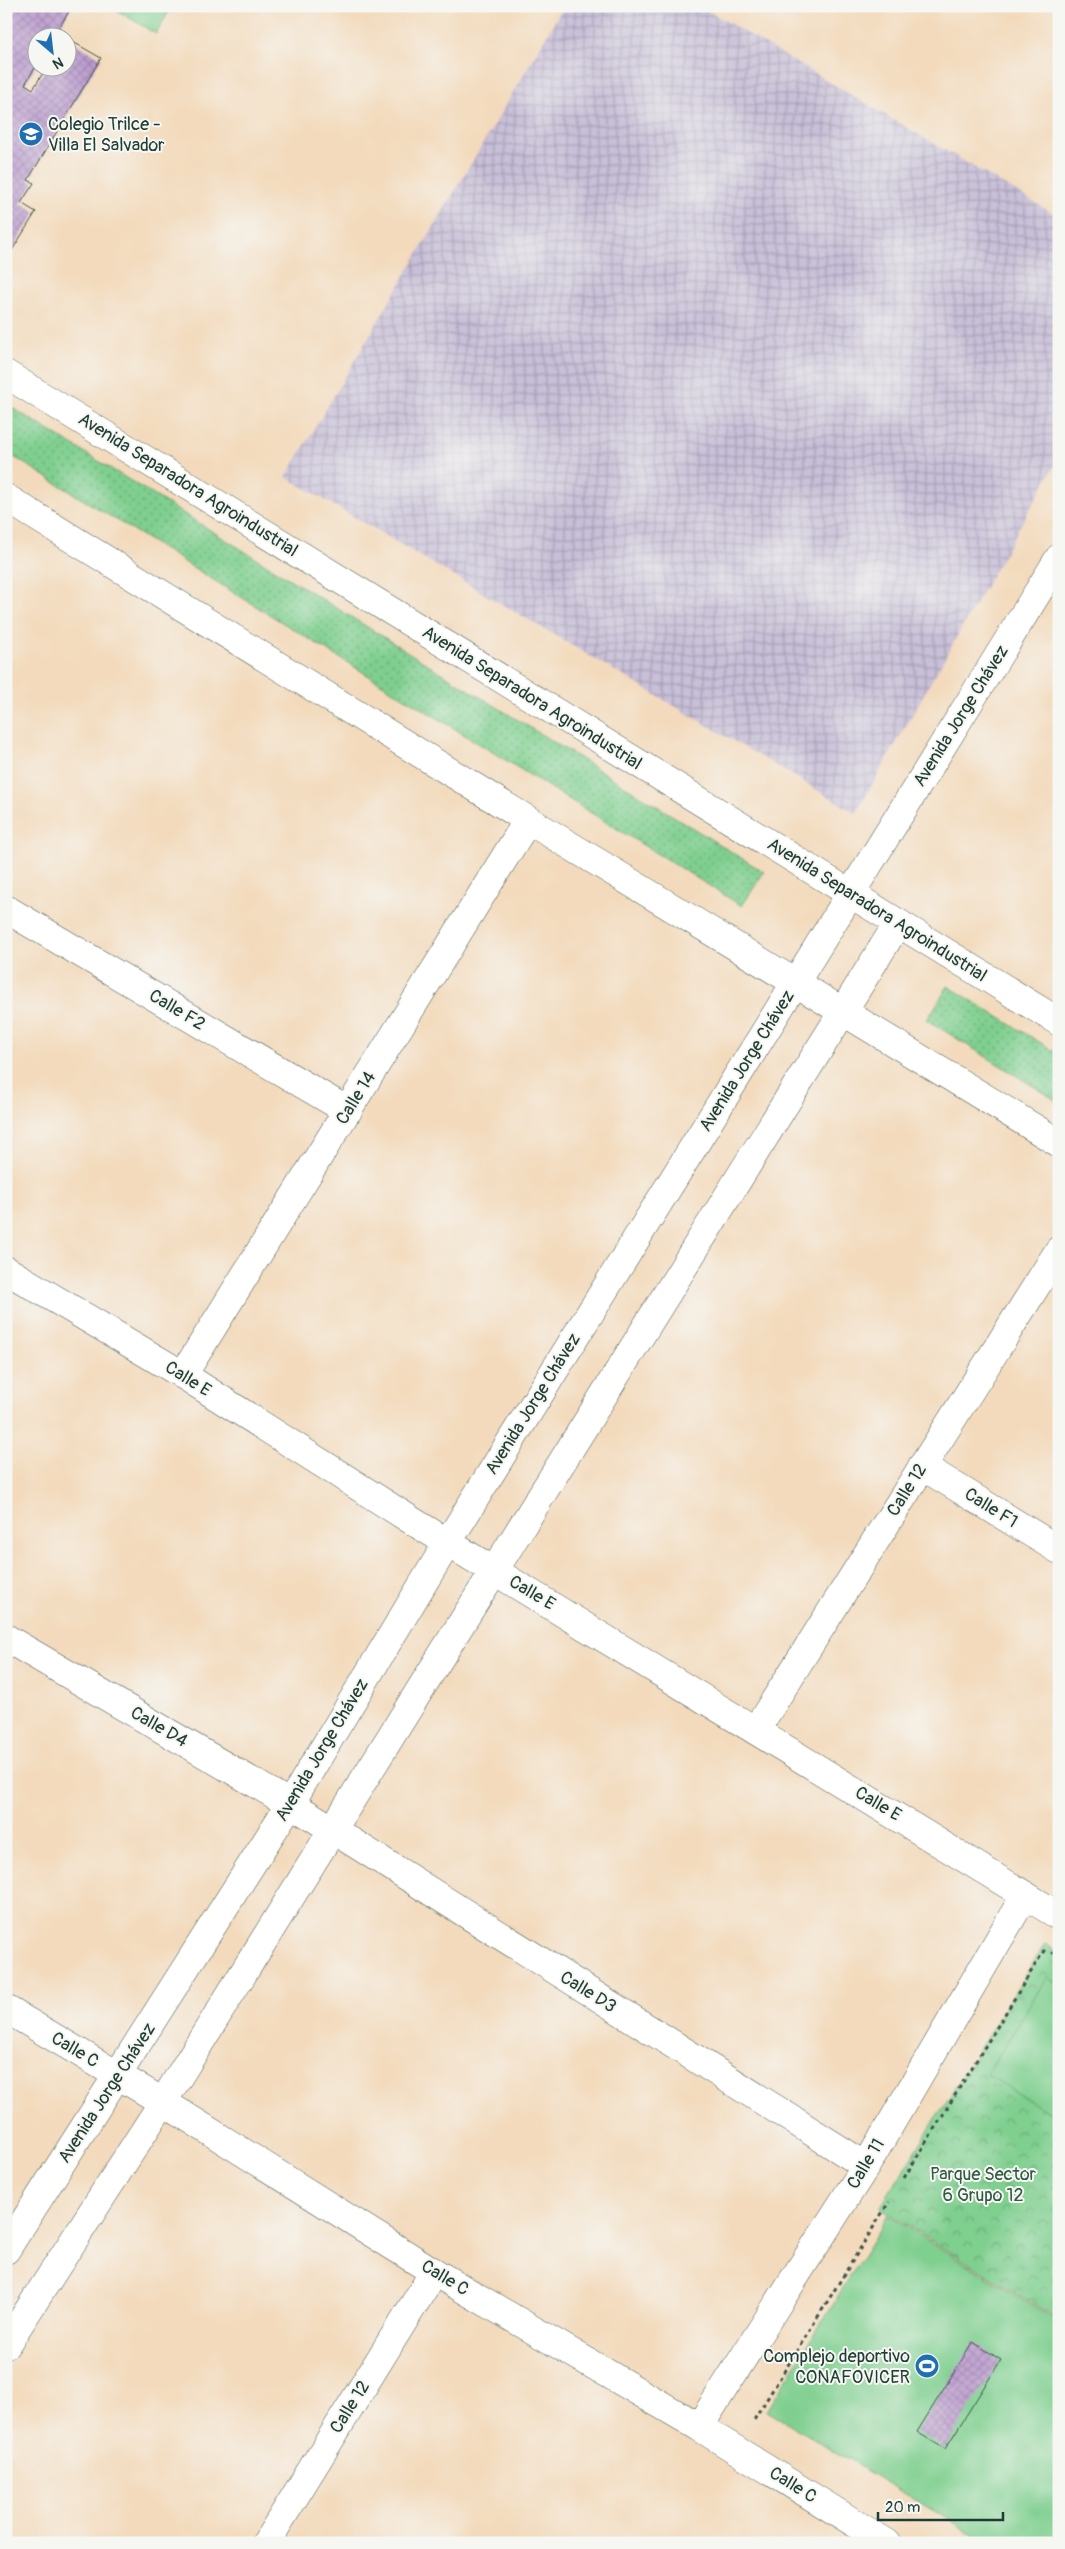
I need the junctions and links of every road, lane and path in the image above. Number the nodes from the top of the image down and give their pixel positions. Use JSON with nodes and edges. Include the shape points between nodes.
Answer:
{"nodes":[{"id":1,"x":6,"y":374,"type":"edge"},
{"id":2,"x":6,"y":498,"type":"edge"},
{"id":3,"x":1059,"y":558,"type":"edge"},
{"id":4,"x":528,"y":820,"type":"junction"},
{"id":5,"x":851,"y":894,"type":"junction"},
{"id":6,"x":6,"y":909,"type":"edge"},
{"id":7,"x":898,"y":923,"type":"junction"},
{"id":8,"x":796,"y":982,"type":"junction"},
{"id":9,"x":842,"y":1011,"type":"junction"},
{"id":10,"x":1059,"y":1022,"type":"edge"},
{"id":11,"x":348,"y":1111,"type":"junction"},
{"id":12,"x":1059,"y":1143,"type":"edge"},
{"id":13,"x":1059,"y":1250,"type":"edge"},
{"id":14,"x":6,"y":1270,"type":"edge"},
{"id":15,"x":183,"y":1375,"type":"junction"},
{"id":16,"x":922,"y":1466,"type":"junction"},
{"id":17,"x":448,"y":1542,"type":"junction"},
{"id":18,"x":1059,"y":1550,"type":"edge"},
{"id":19,"x":493,"y":1569,"type":"junction"},
{"id":20,"x":6,"y":1638,"type":"edge"},
{"id":21,"x":756,"y":1730,"type":"junction"},
{"id":22,"x":311,"y":1817,"type":"junction"},
{"id":23,"x":1025,"y":1895,"type":"junction"},
{"id":24,"x":1059,"y":1916,"type":"edge"},
{"id":25,"x":1059,"y":1956,"type":"edge"},
{"id":26,"x":6,"y":2009,"type":"edge"},
{"id":27,"x":118,"y":2076,"type":"junction"},
{"id":28,"x":163,"y":2102,"type":"junction"},
{"id":29,"x":866,"y":2166,"type":"junction"},
{"id":30,"x":900,"y":2185,"type":"dead end"},
{"id":31,"x":894,"y":2193,"type":"dead end"},
{"id":32,"x":6,"y":2250,"type":"edge"},
{"id":33,"x":434,"y":2272,"type":"junction"},
{"id":34,"x":6,"y":2345,"type":"edge"},
{"id":35,"x":753,"y":2421,"type":"dead end"},
{"id":36,"x":699,"y":2427,"type":"junction"},
{"id":37,"x":916,"y":2532,"type":"dead end"},
{"id":38,"x":274,"y":2540,"type":"edge"},
{"id":39,"x":887,"y":2543,"type":"edge"},
{"id":40,"x":933,"y":2543,"type":"edge"}],
"edges":[{"from":1,"to":5,"type":"street","name":"Avenida Separadora Agroindustrial"},
{"from":2,"to":4,"type":"street"},
{"from":3,"to":5,"type":"street","name":"Avenida Jorge Chávez"},
{"from":4,"to":8,"type":"street"},
{"from":4,"to":11,"type":"street","name":"Calle 14"},
{"from":5,"to":7,"type":"street","name":"Avenida Separadora Agroindustrial"},
{"from":5,"to":8,"type":"street","name":"Avenida Jorge Chávez"},
{"from":6,"to":11,"type":"street","name":"Calle F2"},
{"from":7,"to":9,"type":"street","name":"Avenida Jorge Chávez"},
{"from":7,"to":10,"type":"street","name":"Avenida Separadora Agroindustrial"},
{"from":8,"to":9,"type":"street"},
{"from":8,"to":17,"type":"street","name":"Avenida Jorge Chávez"},
{"from":9,"to":12,"type":"street"},
{"from":9,"to":19,"type":"street","name":"Avenida Jorge Chávez"},
{"from":11,"to":15,"type":"street","name":"Calle 14"},
{"from":13,"to":16,"type":"street","name":"Calle 12"},
{"from":14,"to":15,"type":"street","name":"Calle E"},
{"from":15,"to":17,"type":"street","name":"Calle E"},
{"from":16,"to":18,"type":"street","name":"Calle F1"},
{"from":16,"to":21,"type":"street","name":"Calle 12"},
{"from":17,"to":19,"type":"street","name":"Calle E"},
{"from":17,"to":22,"type":"street","name":"Avenida Jorge Chávez"},
{"from":19,"to":21,"type":"street","name":"Calle E"},
{"from":19,"to":22,"type":"street","name":"Avenida Jorge Chávez"},
{"from":20,"to":22,"type":"street","name":"Calle D4"},
{"from":21,"to":23,"type":"street","name":"Calle E"},
{"from":22,"to":27,"type":"street","name":"Avenida Jorge Chávez"},
{"from":22,"to":28,"type":"street","name":"Avenida Jorge Chávez"},
{"from":22,"to":29,"type":"street","name":"Calle D3"},
{"from":23,"to":24,"type":"street","name":"Calle E"},
{"from":23,"to":29,"type":"street","name":"Calle 11"},
{"from":25,"to":30,"type":"path","via":[[1046,1948]]},
{"from":26,"to":27,"type":"street","name":"Calle C"},
{"from":27,"to":28,"type":"street","name":"Calle C"},
{"from":27,"to":32,"type":"street","name":"Avenida Jorge Chávez"},
{"from":28,"to":33,"type":"street","name":"Calle C"},
{"from":28,"to":34,"type":"street","name":"Avenida Jorge Chávez"},
{"from":29,"to":36,"type":"street","name":"Calle 11"},
{"from":31,"to":35,"type":"path"},
{"from":33,"to":36,"type":"street","name":"Calle C"},
{"from":33,"to":38,"type":"street","name":"Calle 12"},
{"from":36,"to":39,"type":"street","name":"Calle C"},
{"from":37,"to":40,"type":"path"}]}
